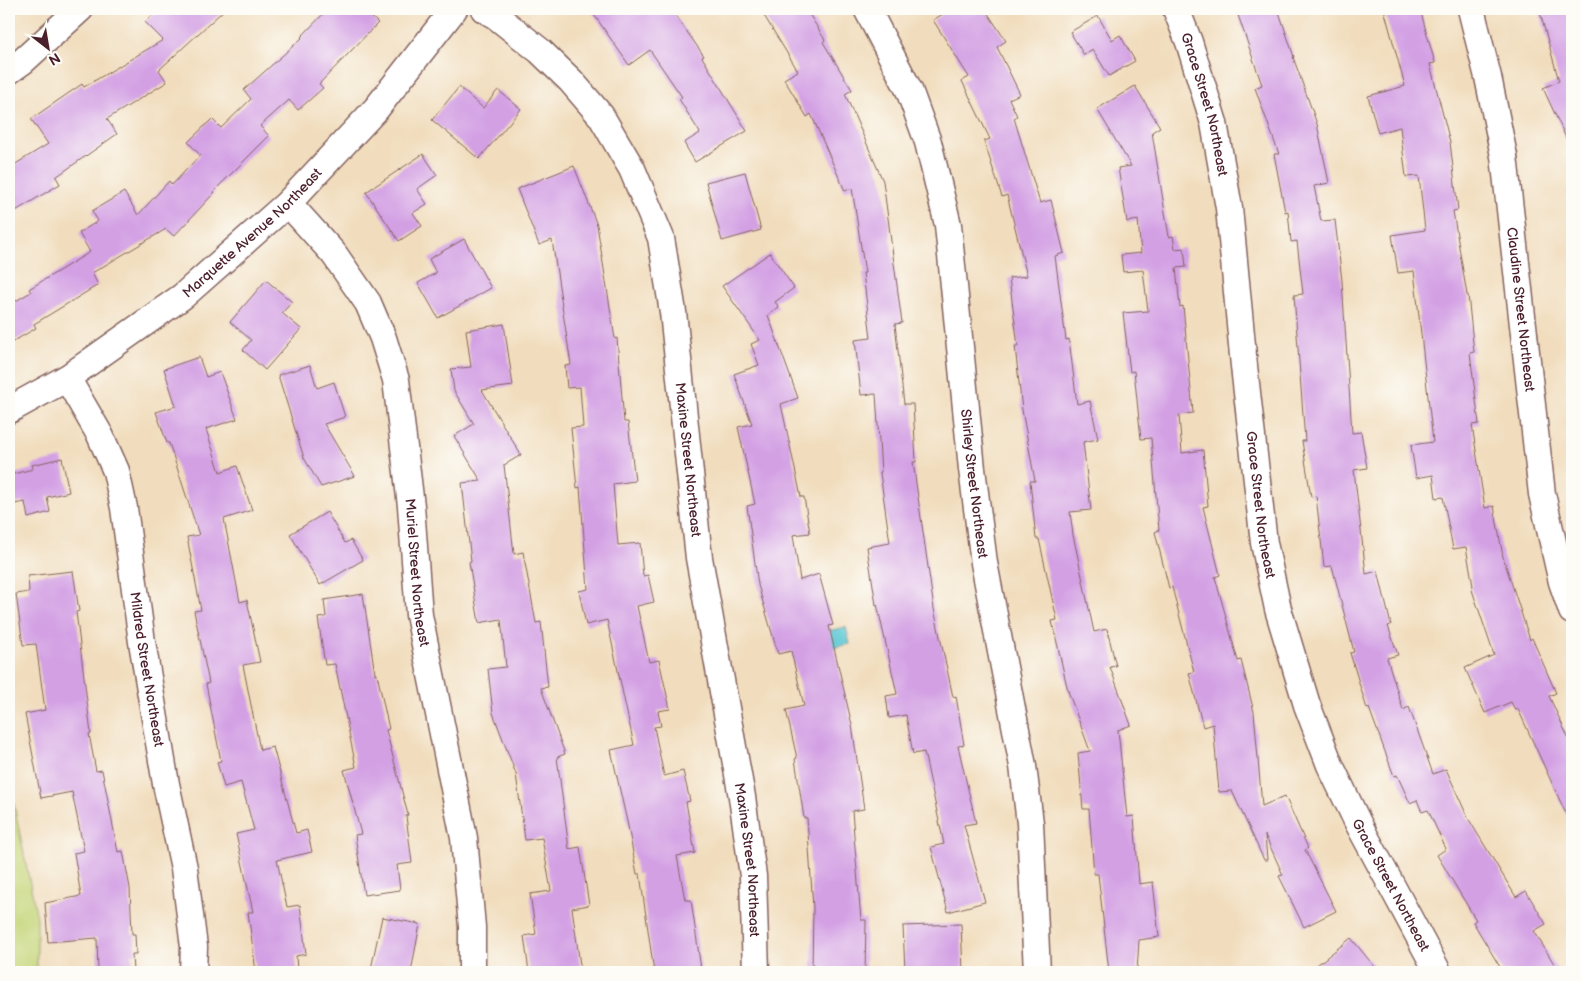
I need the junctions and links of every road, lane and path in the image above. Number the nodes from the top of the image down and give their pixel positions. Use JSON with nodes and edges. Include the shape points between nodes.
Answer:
{"nodes":[{"id":1,"x":80,"y":9,"type":"edge"},
{"id":2,"x":454,"y":9,"type":"edge"},
{"id":3,"x":484,"y":9,"type":"edge"},
{"id":4,"x":867,"y":9,"type":"edge"},
{"id":5,"x":1176,"y":9,"type":"edge"},
{"id":6,"x":1471,"y":9,"type":"edge"},
{"id":7,"x":9,"y":71,"type":"edge"},
{"id":8,"x":288,"y":203,"type":"junction"},
{"id":9,"x":67,"y":378,"type":"junction"},
{"id":10,"x":9,"y":410,"type":"edge"},
{"id":11,"x":1572,"y":610,"type":"edge"},
{"id":12,"x":193,"y":972,"type":"edge"},
{"id":13,"x":472,"y":972,"type":"edge"},
{"id":14,"x":756,"y":972,"type":"edge"},
{"id":15,"x":1037,"y":972,"type":"edge"},
{"id":16,"x":1438,"y":972,"type":"edge"}],
"edges":[{"from":1,"to":7,"type":"street"},
{"from":2,"to":8,"type":"street","name":"Marquette Avenue Northeast","via":[[376,109]]},
{"from":3,"to":14,"type":"street","name":"Maxine Street Northeast","via":[[540,51],[601,116],[632,169],[661,238],[673,312],[699,558],[752,867]]},
{"from":4,"to":15,"type":"street","name":"Shirley Street Northeast","via":[[909,90],[928,142],[948,225],[984,563],[1023,766],[1030,823]]},
{"from":5,"to":16,"type":"street","name":"Grace Street Northeast","via":[[1214,123],[1229,208],[1264,543],[1278,610],[1330,765]]},
{"from":6,"to":11,"type":"street","name":"Claudine Street Northeast","via":[[1504,156],[1542,494],[1562,582]]},
{"from":8,"to":9,"type":"street","name":"Marquette Avenue Northeast","via":[[183,296]]},
{"from":8,"to":13,"type":"street","name":"Muriel Street Northeast","via":[[334,254],[368,303],[396,380],[419,616],[464,838],[472,927]]},
{"from":9,"to":10,"type":"street","name":"Marquette Avenue Northeast"},
{"from":9,"to":12,"type":"street","name":"Mildred Street Northeast","via":[[100,435],[116,471],[124,508],[144,652],[184,868],[194,946]]}]}
